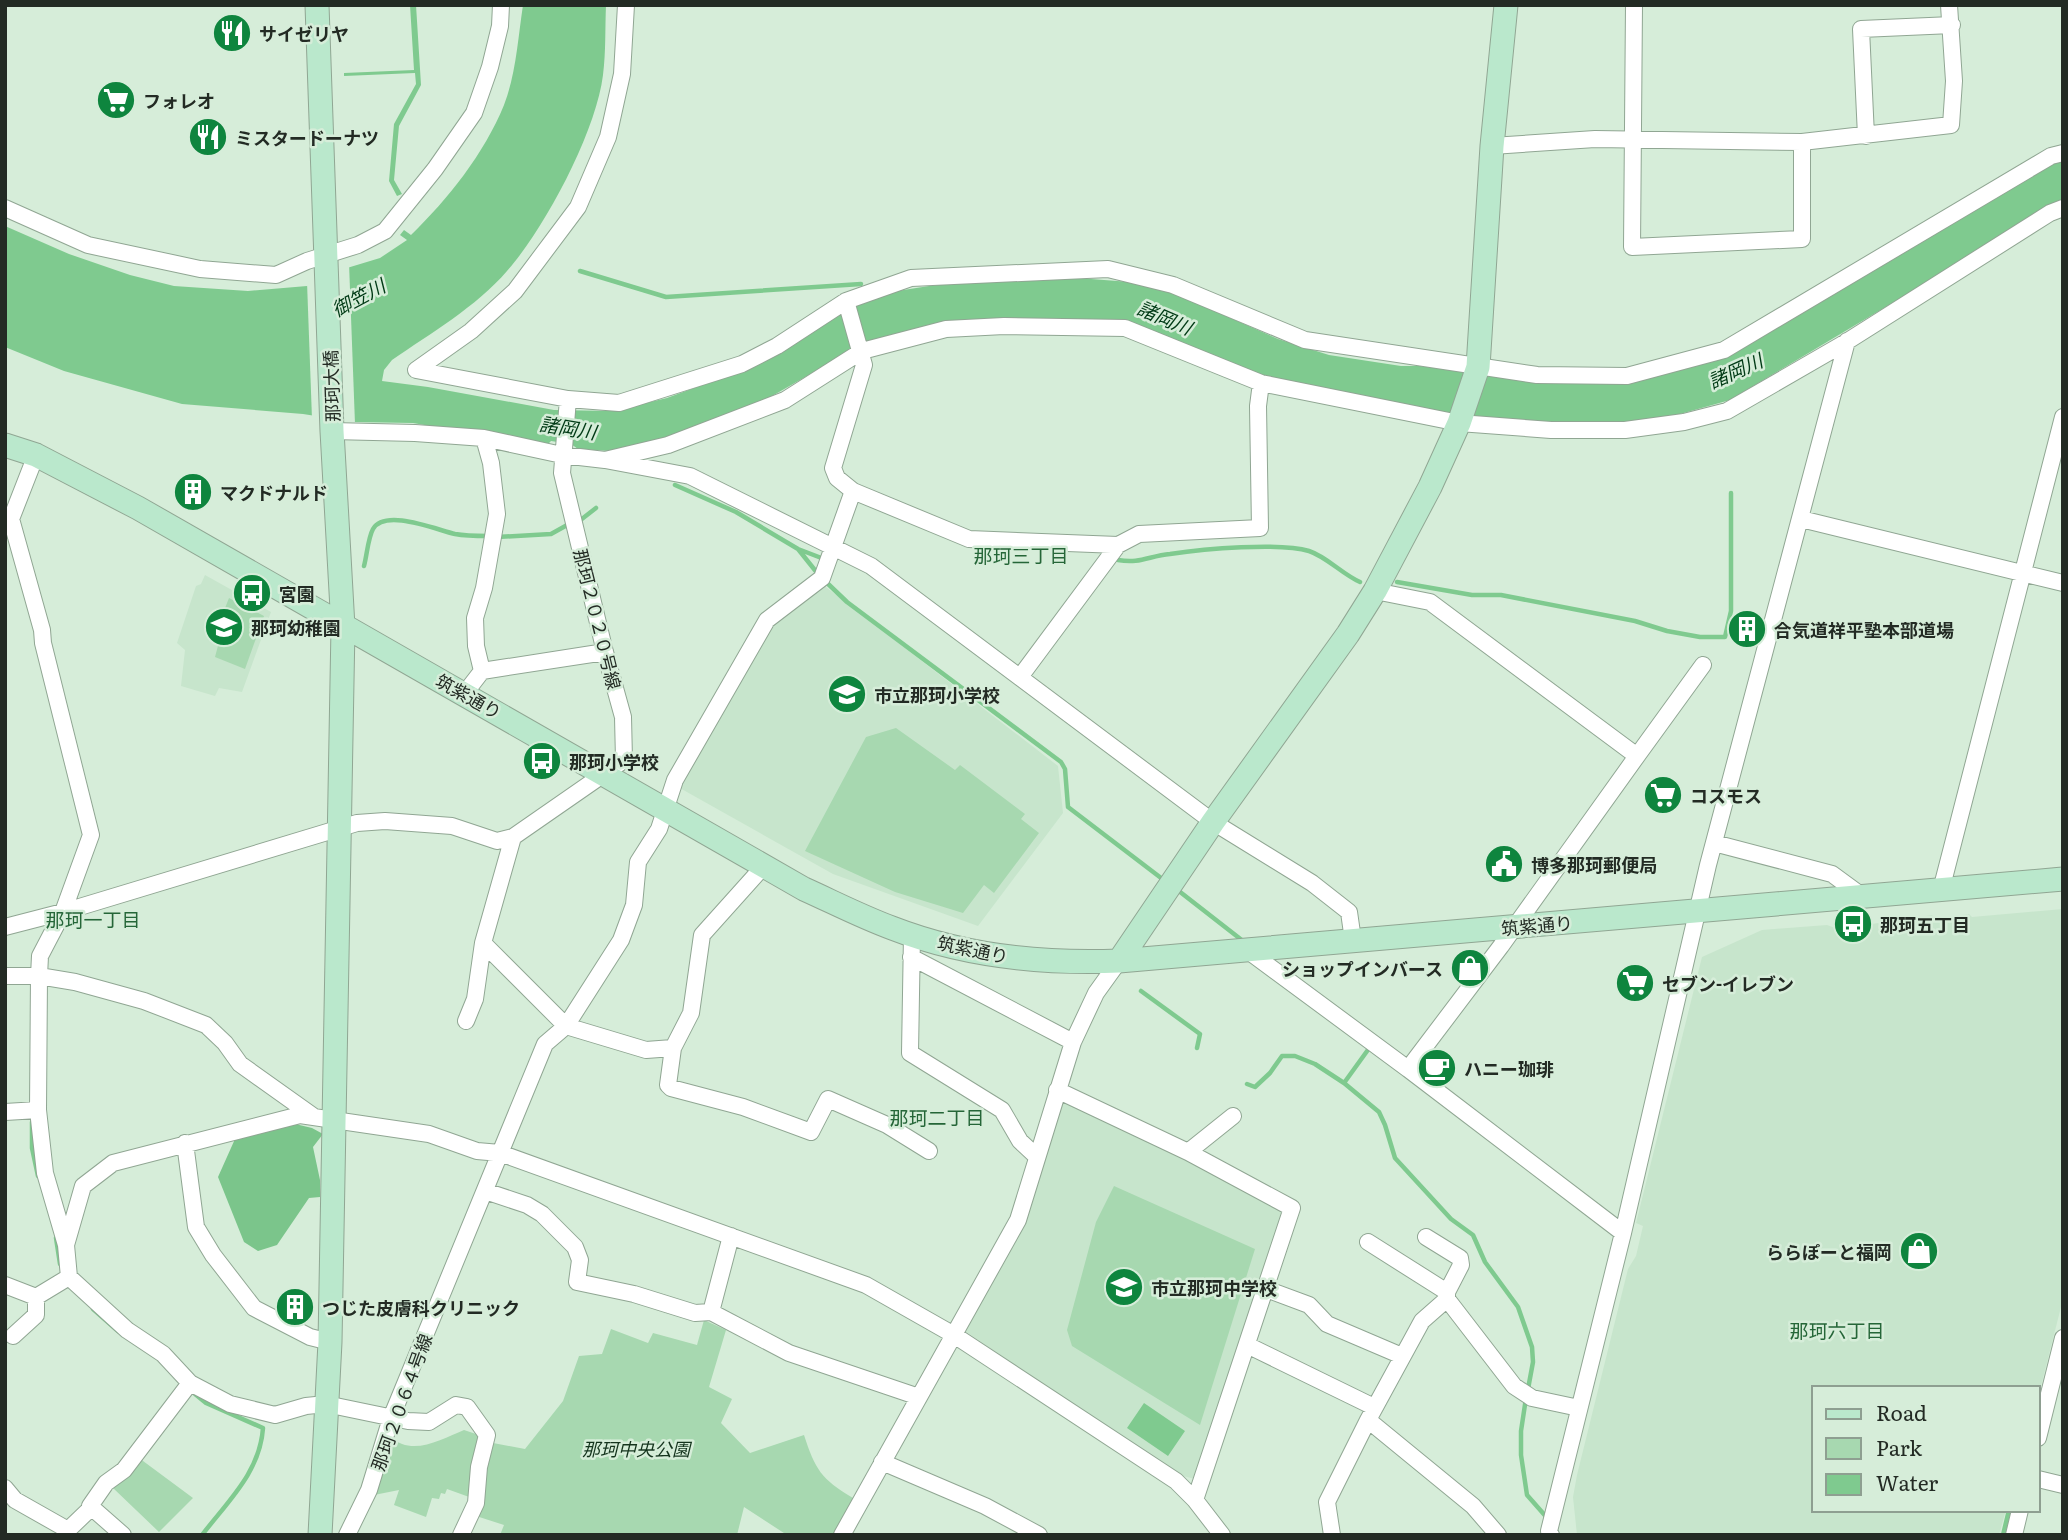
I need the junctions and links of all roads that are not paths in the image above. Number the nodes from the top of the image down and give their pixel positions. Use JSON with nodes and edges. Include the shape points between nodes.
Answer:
{"nodes":[{"id":1,"x":317,"y":5,"type":"edge"},
{"id":2,"x":501,"y":5,"type":"edge"},
{"id":3,"x":626,"y":5,"type":"edge"},
{"id":4,"x":1506,"y":5,"type":"edge"},
{"id":5,"x":1634,"y":5,"type":"edge"},
{"id":6,"x":1950,"y":5,"type":"edge"},
{"id":7,"x":1952,"y":25,"type":"junction"},
{"id":8,"x":1866,"y":136,"type":"junction"},
{"id":9,"x":1632,"y":140,"type":"junction"},
{"id":10,"x":1802,"y":142,"type":"junction"},
{"id":11,"x":1492,"y":146,"type":"junction"},
{"id":12,"x":2063,"y":153,"type":"edge"},
{"id":13,"x":5,"y":208,"type":"edge"},
{"id":14,"x":2063,"y":208,"type":"edge"},
{"id":15,"x":327,"y":257,"type":"junction"},
{"id":16,"x":846,"y":301,"type":"junction"},
{"id":17,"x":1847,"y":341,"type":"junction"},
{"id":18,"x":862,"y":351,"type":"junction"},
{"id":19,"x":1478,"y":367,"type":"junction"},
{"id":20,"x":1261,"y":383,"type":"junction"},
{"id":21,"x":567,"y":402,"type":"junction"},
{"id":22,"x":2063,"y":417,"type":"edge"},
{"id":23,"x":1459,"y":423,"type":"junction"},
{"id":24,"x":332,"y":431,"type":"junction"},
{"id":25,"x":484,"y":438,"type":"junction"},
{"id":26,"x":5,"y":444,"type":"edge"},
{"id":27,"x":563,"y":452,"type":"junction"},
{"id":28,"x":36,"y":456,"type":"junction"},
{"id":29,"x":606,"y":460,"type":"junction"},
{"id":30,"x":853,"y":491,"type":"junction"},
{"id":31,"x":1801,"y":519,"type":"junction"},
{"id":32,"x":1118,"y":545,"type":"junction"},
{"id":33,"x":833,"y":546,"type":"junction"},
{"id":34,"x":2024,"y":573,"type":"junction"},
{"id":35,"x":2063,"y":583,"type":"edge"},
{"id":36,"x":1375,"y":591,"type":"junction"},
{"id":37,"x":343,"y":627,"type":"junction"},
{"id":38,"x":605,"y":652,"type":"junction"},
{"id":39,"x":1703,"y":665,"type":"dead end"},
{"id":40,"x":482,"y":671,"type":"junction"},
{"id":41,"x":1020,"y":677,"type":"junction"},
{"id":42,"x":465,"y":693,"type":"junction"},
{"id":43,"x":1636,"y":756,"type":"junction"},
{"id":44,"x":604,"y":773,"type":"junction"},
{"id":45,"x":665,"y":809,"type":"junction"},
{"id":46,"x":1213,"y":822,"type":"junction"},
{"id":47,"x":341,"y":828,"type":"junction"},
{"id":48,"x":513,"y":837,"type":"junction"},
{"id":49,"x":1714,"y":843,"type":"junction"},
{"id":50,"x":763,"y":867,"type":"junction"},
{"id":51,"x":2063,"y":879,"type":"edge"},
{"id":52,"x":1941,"y":890,"type":"junction"},
{"id":53,"x":1861,"y":896,"type":"junction"},
{"id":54,"x":1697,"y":910,"type":"junction"},
{"id":55,"x":63,"y":912,"type":"junction"},
{"id":56,"x":5,"y":927,"type":"edge"},
{"id":57,"x":1514,"y":927,"type":"junction"},
{"id":58,"x":1353,"y":940,"type":"junction"},
{"id":59,"x":483,"y":943,"type":"junction"},
{"id":60,"x":911,"y":946,"type":"junction"},
{"id":61,"x":1247,"y":950,"type":"junction"},
{"id":62,"x":1119,"y":961,"type":"junction"},
{"id":63,"x":5,"y":976,"type":"edge"},
{"id":64,"x":39,"y":976,"type":"junction"},
{"id":65,"x":466,"y":1021,"type":"dead end"},
{"id":66,"x":566,"y":1026,"type":"junction"},
{"id":67,"x":1073,"y":1042,"type":"junction"},
{"id":68,"x":673,"y":1048,"type":"junction"},
{"id":69,"x":1408,"y":1069,"type":"junction"},
{"id":70,"x":1057,"y":1090,"type":"junction"},
{"id":71,"x":38,"y":1110,"type":"junction"},
{"id":72,"x":5,"y":1112,"type":"edge"},
{"id":73,"x":1233,"y":1116,"type":"dead end"},
{"id":74,"x":324,"y":1118,"type":"junction"},
{"id":75,"x":185,"y":1143,"type":"junction"},
{"id":76,"x":929,"y":1151,"type":"dead end"},
{"id":77,"x":1188,"y":1152,"type":"junction"},
{"id":78,"x":500,"y":1153,"type":"junction"},
{"id":79,"x":1036,"y":1156,"type":"junction"},
{"id":80,"x":485,"y":1191,"type":"junction"},
{"id":81,"x":1623,"y":1233,"type":"junction"},
{"id":82,"x":731,"y":1236,"type":"junction"},
{"id":83,"x":1426,"y":1237,"type":"dead end"},
{"id":84,"x":1368,"y":1242,"type":"dead end"},
{"id":85,"x":66,"y":1245,"type":"junction"},
{"id":86,"x":69,"y":1278,"type":"junction"},
{"id":87,"x":5,"y":1285,"type":"edge"},
{"id":88,"x":1266,"y":1289,"type":"junction"},
{"id":89,"x":1447,"y":1295,"type":"junction"},
{"id":90,"x":36,"y":1297,"type":"junction"},
{"id":91,"x":711,"y":1312,"type":"junction"},
{"id":92,"x":954,"y":1335,"type":"junction"},
{"id":93,"x":13,"y":1336,"type":"dead end"},
{"id":94,"x":2063,"y":1339,"type":"edge"},
{"id":95,"x":330,"y":1342,"type":"junction"},
{"id":96,"x":1247,"y":1345,"type":"junction"},
{"id":97,"x":1402,"y":1356,"type":"junction"},
{"id":98,"x":190,"y":1382,"type":"junction"},
{"id":99,"x":919,"y":1396,"type":"junction"},
{"id":100,"x":326,"y":1404,"type":"junction"},
{"id":101,"x":1579,"y":1408,"type":"junction"},
{"id":102,"x":1371,"y":1413,"type":"junction"},
{"id":103,"x":391,"y":1418,"type":"junction"},
{"id":104,"x":2040,"y":1430,"type":"edge"},
{"id":105,"x":882,"y":1462,"type":"junction"},
{"id":106,"x":2040,"y":1479,"type":"edge"},
{"id":107,"x":2063,"y":1485,"type":"edge"},
{"id":108,"x":5,"y":1488,"type":"edge"},
{"id":109,"x":1195,"y":1500,"type":"junction"},
{"id":110,"x":92,"y":1507,"type":"junction"},
{"id":111,"x":2020,"y":1512,"type":"edge"},
{"id":112,"x":123,"y":1535,"type":"edge"},
{"id":113,"x":320,"y":1535,"type":"edge"},
{"id":114,"x":347,"y":1535,"type":"edge"},
{"id":115,"x":461,"y":1535,"type":"edge"},
{"id":116,"x":842,"y":1535,"type":"edge"},
{"id":117,"x":1039,"y":1535,"type":"edge"},
{"id":118,"x":1222,"y":1535,"type":"edge"},
{"id":119,"x":1332,"y":1535,"type":"edge"},
{"id":120,"x":1498,"y":1535,"type":"edge"},
{"id":121,"x":1551,"y":1535,"type":"edge"},
{"id":122,"x":2014,"y":1535,"type":"edge"}],
"edges":[{"from":1,"to":15,"type":"street","name":"那珂大橋"},
{"from":2,"to":15,"type":"street","via":[[490,67],[474,113],[385,231]]},
{"from":3,"to":21,"type":"street","via":[[622,74],[608,136],[578,207],[515,291],[471,331],[416,370]]},
{"from":4,"to":11,"type":"street"},
{"from":5,"to":9,"type":"street"},
{"from":6,"to":7,"type":"street"},
{"from":7,"to":8,"type":"street","via":[[1951,125]]},
{"from":7,"to":8,"type":"street","via":[[1861,29]]},
{"from":8,"to":10,"type":"street"},
{"from":9,"to":10,"type":"street"},
{"from":9,"to":10,"type":"street","via":[[1632,247],[1802,239]]},
{"from":9,"to":11,"type":"street"},
{"from":11,"to":19,"type":"street"},
{"from":12,"to":19,"type":"street","via":[[1724,350],[1627,376],[1537,375]]},
{"from":13,"to":15,"type":"street","via":[[88,245],[200,270],[275,275]]},
{"from":14,"to":17,"type":"street"},
{"from":15,"to":24,"type":"street","name":"那珂大橋"},
{"from":16,"to":18,"type":"street"},
{"from":16,"to":19,"type":"street","via":[[911,278],[1108,269],[1172,285],[1305,340]]},
{"from":16,"to":21,"type":"street","via":[[742,364],[619,403]]},
{"from":17,"to":23,"type":"street","via":[[1727,411],[1684,422],[1625,430]]},
{"from":17,"to":31,"type":"street"},
{"from":18,"to":20,"type":"street","via":[[946,329],[1125,328]]},
{"from":18,"to":29,"type":"street","via":[[785,400],[668,445]]},
{"from":18,"to":30,"type":"street","via":[[864,365],[833,468],[837,478]]},
{"from":19,"to":23,"type":"street"},
{"from":20,"to":23,"type":"street"},
{"from":20,"to":32,"type":"street","via":[[1260,528],[1139,534]]},
{"from":21,"to":27,"type":"street","name":"那珂２０２０号線"},
{"from":22,"to":34,"type":"street"},
{"from":23,"to":36,"type":"street"},
{"from":24,"to":25,"type":"street"},
{"from":24,"to":37,"type":"street","name":"那珂大橋"},
{"from":25,"to":27,"type":"street"},
{"from":25,"to":40,"type":"street","via":[[497,514],[475,618]]},
{"from":26,"to":28,"type":"street","name":"筑紫通り"},
{"from":27,"to":29,"type":"street"},
{"from":27,"to":38,"type":"street","name":"那珂２０２０号線","via":[[562,473]]},
{"from":28,"to":37,"type":"street","name":"筑紫通り","via":[[138,508]]},
{"from":28,"to":55,"type":"street","via":[[11,519],[91,835]]},
{"from":29,"to":33,"type":"street","via":[[690,476]]},
{"from":30,"to":32,"type":"street","via":[[969,539]]},
{"from":30,"to":33,"type":"street","name":"那珂２０６４号線"},
{"from":31,"to":34,"type":"street"},
{"from":31,"to":49,"type":"street"},
{"from":32,"to":41,"type":"street"},
{"from":33,"to":41,"type":"street","via":[[871,566]]},
{"from":33,"to":45,"type":"street","name":"那珂２０６４号線","via":[[822,578],[767,620],[675,780]]},
{"from":34,"to":35,"type":"street"},
{"from":34,"to":52,"type":"street"},
{"from":36,"to":43,"type":"street","via":[[1430,601]]},
{"from":36,"to":46,"type":"street"},
{"from":37,"to":42,"type":"street","name":"筑紫通り"},
{"from":37,"to":47,"type":"street","name":"那珂大橋"},
{"from":38,"to":40,"type":"street"},
{"from":38,"to":44,"type":"street","name":"那珂２０２０号線","via":[[623,717],[624,760]]},
{"from":39,"to":43,"type":"street"},
{"from":40,"to":42,"type":"street"},
{"from":41,"to":46,"type":"street"},
{"from":42,"to":44,"type":"street","name":"筑紫通り"},
{"from":43,"to":57,"type":"street"},
{"from":44,"to":45,"type":"street","name":"筑紫通り"},
{"from":44,"to":48,"type":"street"},
{"from":45,"to":50,"type":"street","name":"筑紫通り"},
{"from":45,"to":66,"type":"street","name":"那珂２０６４号線","via":[[659,829],[638,862],[634,905],[621,940]]},
{"from":46,"to":58,"type":"street","via":[[1312,883],[1349,912]]},
{"from":46,"to":62,"type":"street"},
{"from":47,"to":48,"type":"street","via":[[385,821],[452,826],[497,841]]},
{"from":47,"to":55,"type":"street"},
{"from":47,"to":74,"type":"street","name":"那珂大橋"},
{"from":48,"to":59,"type":"street"},
{"from":49,"to":53,"type":"street","via":[[1832,874]]},
{"from":49,"to":54,"type":"street"},
{"from":50,"to":60,"type":"street","name":"筑紫通り","via":[[859,914]]},
{"from":50,"to":68,"type":"street","via":[[702,936],[691,1013]]},
{"from":51,"to":52,"type":"street","name":"筑紫通り"},
{"from":52,"to":53,"type":"street","name":"筑紫通り"},
{"from":53,"to":54,"type":"street","name":"筑紫通り"},
{"from":54,"to":57,"type":"street","name":"筑紫通り"},
{"from":54,"to":81,"type":"street"},
{"from":55,"to":56,"type":"street"},
{"from":55,"to":64,"type":"street","via":[[40,956]]},
{"from":57,"to":58,"type":"street","name":"筑紫通り"},
{"from":57,"to":69,"type":"street"},
{"from":58,"to":61,"type":"street","name":"筑紫通り"},
{"from":59,"to":65,"type":"street","via":[[475,999]]},
{"from":59,"to":66,"type":"street"},
{"from":60,"to":62,"type":"street","name":"筑紫通り","via":[[1071,963]]},
{"from":60,"to":67,"type":"street"},
{"from":60,"to":79,"type":"street","via":[[910,1053],[1002,1110],[1020,1141]]},
{"from":61,"to":62,"type":"street","name":"筑紫通り"},
{"from":61,"to":69,"type":"street"},
{"from":62,"to":67,"type":"street","via":[[1096,993]]},
{"from":63,"to":64,"type":"street"},
{"from":64,"to":71,"type":"street"},
{"from":64,"to":74,"type":"street","via":[[110,990],[206,1025],[240,1064]]},
{"from":66,"to":68,"type":"street","via":[[646,1050]]},
{"from":66,"to":78,"type":"street","name":"那珂２０６４号線","via":[[545,1044]]},
{"from":67,"to":70,"type":"street"},
{"from":68,"to":76,"type":"street","via":[[671,1088],[811,1132],[828,1099],[887,1125]]},
{"from":69,"to":81,"type":"street"},
{"from":70,"to":77,"type":"street"},
{"from":70,"to":79,"type":"street"},
{"from":71,"to":72,"type":"street"},
{"from":71,"to":85,"type":"street","via":[[45,1173]]},
{"from":73,"to":77,"type":"street"},
{"from":74,"to":75,"type":"street","via":[[300,1115]]},
{"from":74,"to":78,"type":"street","via":[[429,1134],[477,1152]]},
{"from":74,"to":95,"type":"street","name":"那珂大橋"},
{"from":75,"to":85,"type":"street","via":[[113,1163],[83,1186]]},
{"from":75,"to":95,"type":"street","via":[[196,1227],[213,1255],[254,1308],[310,1337]]},
{"from":77,"to":88,"type":"street","via":[[1292,1208]]},
{"from":78,"to":80,"type":"street","name":"那珂２０６４号線"},
{"from":78,"to":82,"type":"street"},
{"from":79,"to":92,"type":"street","via":[[1018,1220]]},
{"from":80,"to":91,"type":"street","via":[[542,1214],[575,1247],[580,1261],[577,1282],[695,1313]]},
{"from":80,"to":103,"type":"street","name":"那珂２０６４号線"},
{"from":81,"to":101,"type":"street"},
{"from":82,"to":91,"type":"street"},
{"from":82,"to":92,"type":"street","via":[[866,1285]]},
{"from":83,"to":89,"type":"street","via":[[1460,1258]]},
{"from":84,"to":89,"type":"street"},
{"from":85,"to":86,"type":"street"},
{"from":86,"to":90,"type":"street"},
{"from":86,"to":98,"type":"street","via":[[127,1330],[163,1354]]},
{"from":87,"to":90,"type":"street"},
{"from":88,"to":96,"type":"street"},
{"from":88,"to":97,"type":"street","via":[[1309,1305],[1328,1324]]},
{"from":89,"to":97,"type":"street","via":[[1422,1321]]},
{"from":89,"to":101,"type":"street","via":[[1514,1386],[1532,1398]]},
{"from":90,"to":93,"type":"street","via":[[36,1315]]},
{"from":91,"to":99,"type":"street","via":[[789,1353]]},
{"from":92,"to":99,"type":"street"},
{"from":92,"to":109,"type":"street","via":[[1176,1481]]},
{"from":94,"to":104,"type":"street"},
{"from":95,"to":100,"type":"street","name":"那珂大橋"},
{"from":96,"to":102,"type":"street"},
{"from":96,"to":109,"type":"street"},
{"from":97,"to":102,"type":"street"},
{"from":98,"to":100,"type":"street","via":[[230,1404],[275,1415]]},
{"from":98,"to":110,"type":"street","via":[[124,1470],[106,1483]]},
{"from":99,"to":105,"type":"street"},
{"from":100,"to":103,"type":"street"},
{"from":100,"to":113,"type":"street","name":"那珂大橋"},
{"from":101,"to":121,"type":"street"},
{"from":102,"to":119,"type":"street","via":[[1327,1502]]},
{"from":102,"to":120,"type":"street","via":[[1473,1506]]},
{"from":103,"to":114,"type":"street","name":"那珂２０６４号線","via":[[369,1490]]},
{"from":103,"to":115,"type":"street","via":[[429,1422],[456,1405],[467,1407],[486,1434],[476,1503]]},
{"from":105,"to":116,"type":"street"},
{"from":105,"to":117,"type":"street","via":[[985,1506]]},
{"from":106,"to":107,"type":"street"},
{"from":108,"to":110,"type":"street","via":[[15,1500],[68,1531]]},
{"from":109,"to":118,"type":"street"},
{"from":110,"to":112,"type":"street"},
{"from":111,"to":122,"type":"street"}]}
